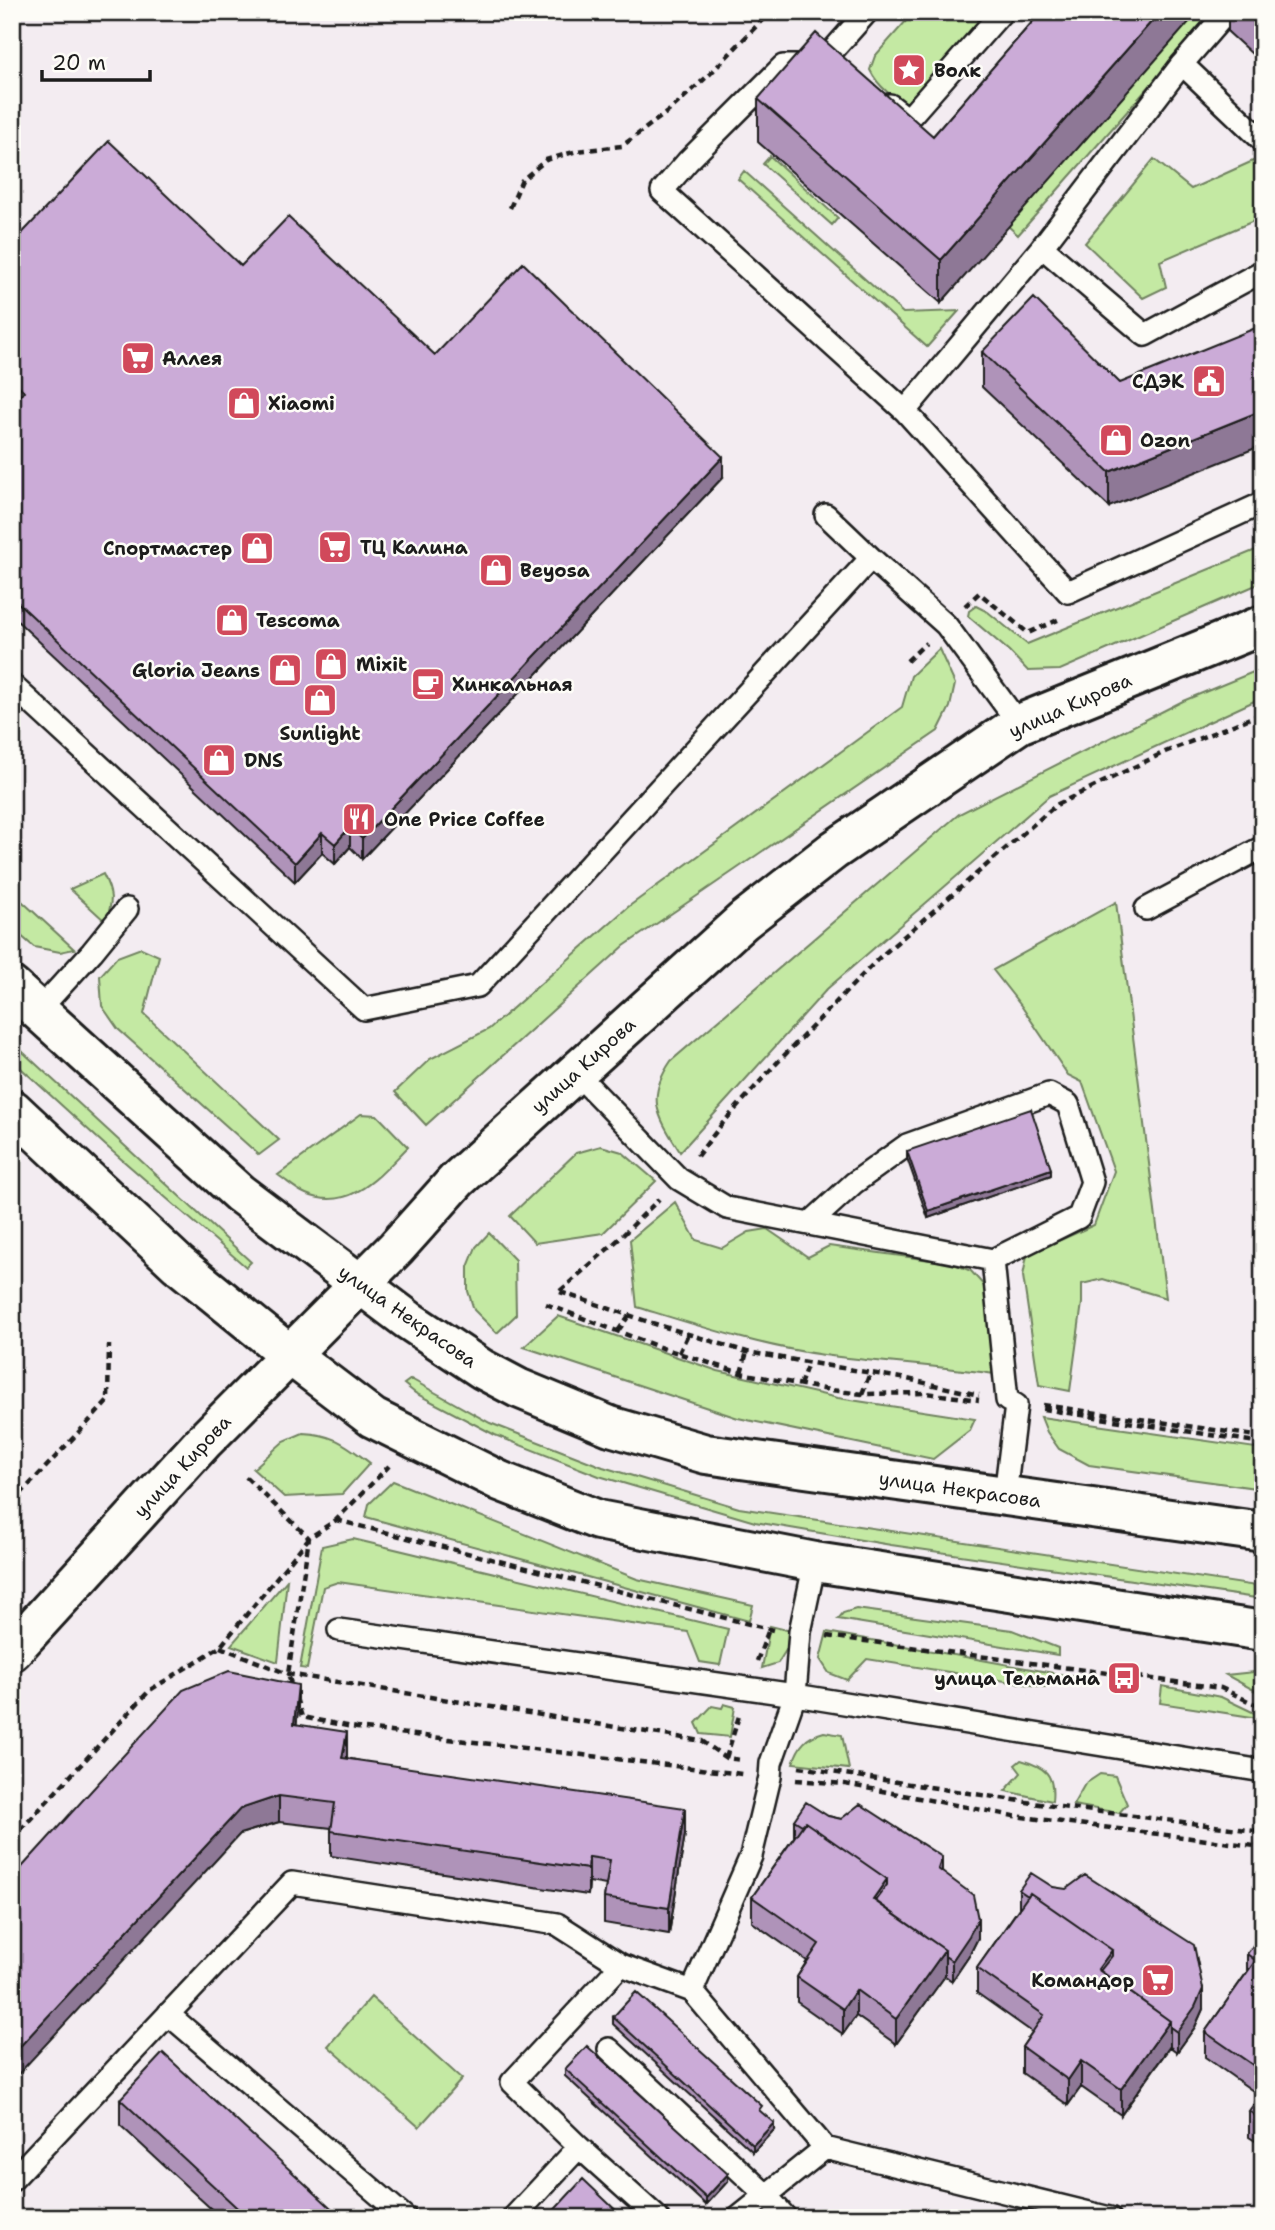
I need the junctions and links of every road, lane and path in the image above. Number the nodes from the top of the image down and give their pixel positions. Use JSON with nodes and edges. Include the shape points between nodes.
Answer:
{"nodes":[{"id":1,"x":770,"y":12,"type":"edge"},
{"id":2,"x":867,"y":12,"type":"edge"},
{"id":3,"x":1002,"y":12,"type":"edge"},
{"id":4,"x":1227,"y":12,"type":"edge"},
{"id":5,"x":827,"y":57,"type":"junction"},
{"id":6,"x":1182,"y":64,"type":"junction"},
{"id":7,"x":847,"y":73,"type":"edge"},
{"id":8,"x":877,"y":96,"type":"edge"},
{"id":9,"x":1263,"y":141,"type":"edge"},
{"id":10,"x":510,"y":208,"type":"dead end"},
{"id":11,"x":1042,"y":247,"type":"junction"},
{"id":12,"x":1263,"y":271,"type":"edge"},
{"id":13,"x":905,"y":411,"type":"junction"},
{"id":14,"x":1263,"y":503,"type":"edge"},
{"id":15,"x":827,"y":515,"type":"dead end"},
{"id":16,"x":871,"y":558,"type":"junction"},
{"id":17,"x":1263,"y":625,"type":"edge"},
{"id":18,"x":12,"y":685,"type":"edge"},
{"id":19,"x":1263,"y":713,"type":"edge"},
{"id":20,"x":1019,"y":724,"type":"junction"},
{"id":21,"x":1263,"y":847,"type":"edge"},
{"id":22,"x":127,"y":909,"type":"dead end"},
{"id":23,"x":1146,"y":909,"type":"dead end"},
{"id":24,"x":25,"y":999,"type":"edge"},
{"id":25,"x":575,"y":1072,"type":"junction"},
{"id":26,"x":12,"y":1109,"type":"edge"},
{"id":27,"x":680,"y":1179,"type":"junction"},
{"id":28,"x":809,"y":1224,"type":"junction"},
{"id":29,"x":993,"y":1260,"type":"junction"},
{"id":30,"x":360,"y":1283,"type":"junction"},
{"id":31,"x":546,"y":1304,"type":"dead end"},
{"id":32,"x":630,"y":1314,"type":"junction"},
{"id":33,"x":618,"y":1331,"type":"junction"},
{"id":34,"x":688,"y":1334,"type":"junction"},
{"id":35,"x":109,"y":1345,"type":"dead end"},
{"id":36,"x":747,"y":1352,"type":"junction"},
{"id":37,"x":679,"y":1353,"type":"junction"},
{"id":38,"x":290,"y":1354,"type":"junction"},
{"id":39,"x":808,"y":1363,"type":"junction"},
{"id":40,"x":741,"y":1373,"type":"junction"},
{"id":41,"x":870,"y":1373,"type":"junction"},
{"id":42,"x":928,"y":1384,"type":"junction"},
{"id":43,"x":800,"y":1385,"type":"junction"},
{"id":44,"x":823,"y":1389,"type":"dead end"},
{"id":45,"x":862,"y":1394,"type":"dead end"},
{"id":46,"x":934,"y":1394,"type":"dead end"},
{"id":47,"x":1007,"y":1400,"type":"junction"},
{"id":48,"x":1076,"y":1409,"type":"junction"},
{"id":49,"x":1085,"y":1415,"type":"dead end"},
{"id":50,"x":1138,"y":1419,"type":"junction"},
{"id":51,"x":1147,"y":1426,"type":"dead end"},
{"id":52,"x":1198,"y":1428,"type":"junction"},
{"id":53,"x":1207,"y":1435,"type":"dead end"},
{"id":54,"x":1261,"y":1438,"type":"edge"},
{"id":55,"x":394,"y":1460,"type":"dead end"},
{"id":56,"x":246,"y":1477,"type":"dead end"},
{"id":57,"x":1005,"y":1495,"type":"junction"},
{"id":58,"x":12,"y":1503,"type":"edge"},
{"id":59,"x":1263,"y":1532,"type":"edge"},
{"id":60,"x":309,"y":1538,"type":"junction"},
{"id":61,"x":814,"y":1562,"type":"junction"},
{"id":62,"x":339,"y":1630,"type":"dead end"},
{"id":63,"x":1263,"y":1631,"type":"edge"},
{"id":64,"x":220,"y":1647,"type":"junction"},
{"id":65,"x":12,"y":1651,"type":"edge"},
{"id":66,"x":288,"y":1674,"type":"junction"},
{"id":67,"x":795,"y":1695,"type":"junction"},
{"id":68,"x":1263,"y":1771,"type":"edge"},
{"id":69,"x":770,"y":1777,"type":"junction"},
{"id":70,"x":12,"y":1839,"type":"edge"},
{"id":71,"x":1263,"y":1847,"type":"edge"},
{"id":72,"x":621,"y":1965,"type":"junction"},
{"id":73,"x":692,"y":1991,"type":"junction"},
{"id":74,"x":168,"y":2014,"type":"junction"},
{"id":75,"x":609,"y":2049,"type":"dead end"},
{"id":76,"x":579,"y":2147,"type":"junction"},
{"id":77,"x":825,"y":2148,"type":"junction"},
{"id":78,"x":12,"y":2180,"type":"edge"},
{"id":79,"x":766,"y":2195,"type":"junction"},
{"id":80,"x":406,"y":2218,"type":"edge"},
{"id":81,"x":513,"y":2218,"type":"edge"},
{"id":82,"x":658,"y":2218,"type":"edge"},
{"id":83,"x":737,"y":2218,"type":"edge"},
{"id":84,"x":786,"y":2218,"type":"edge"},
{"id":85,"x":1110,"y":2218,"type":"edge"}],
"edges":[{"from":1,"to":10,"type":"path","via":[[670,110],[622,146],[546,160],[522,180]]},
{"from":2,"to":5,"type":"lane"},
{"from":3,"to":8,"type":"lane","via":[[908,119]]},
{"from":4,"to":6,"type":"lane"},
{"from":5,"to":7,"type":"lane"},
{"from":5,"to":13,"type":"lane","via":[[804,66],[783,66],[662,191]]},
{"from":6,"to":9,"type":"lane"},
{"from":6,"to":11,"type":"lane"},
{"from":11,"to":12,"type":"lane","via":[[1145,335]]},
{"from":11,"to":13,"type":"lane"},
{"from":13,"to":14,"type":"lane","via":[[1068,592]]},
{"from":15,"to":16,"type":"lane"},
{"from":16,"to":18,"type":"lane","via":[[478,986],[364,1009]]},
{"from":16,"to":20,"type":"lane","via":[[946,625]]},
{"from":17,"to":20,"type":"main road","name":"улица Кирова"},
{"from":19,"to":27,"type":"path","via":[[1165,752],[1056,805],[880,958],[773,1067]]},
{"from":20,"to":25,"type":"main road","name":"улица Кирова","via":[[834,850],[743,921]]},
{"from":21,"to":23,"type":"lane"},
{"from":22,"to":24,"type":"lane","via":[[92,952]]},
{"from":24,"to":30,"type":"main road","name":"улица Некрасова","via":[[239,1193]]},
{"from":25,"to":27,"type":"lane"},
{"from":25,"to":30,"type":"main road","name":"улица Кирова","via":[[457,1180]]},
{"from":26,"to":38,"type":"main road","via":[[178,1264]]},
{"from":27,"to":28,"type":"lane","via":[[727,1208]]},
{"from":27,"to":32,"type":"path","via":[[560,1291]]},
{"from":28,"to":29,"type":"lane"},
{"from":28,"to":29,"type":"lane","via":[[854,1183],[907,1145],[1049,1094],[1068,1104],[1092,1182],[1079,1217]]},
{"from":29,"to":47,"type":"lane"},
{"from":30,"to":38,"type":"main road","name":"улица Кирова"},
{"from":30,"to":57,"type":"main road","name":"улица Некрасова","via":[[482,1369],[610,1426],[706,1454]]},
{"from":31,"to":33,"type":"path"},
{"from":32,"to":33,"type":"path"},
{"from":32,"to":34,"type":"path"},
{"from":33,"to":37,"type":"path"},
{"from":34,"to":36,"type":"path"},
{"from":34,"to":37,"type":"path"},
{"from":35,"to":58,"type":"path","via":[[108,1401]]},
{"from":36,"to":39,"type":"path"},
{"from":36,"to":40,"type":"path"},
{"from":37,"to":40,"type":"path"},
{"from":38,"to":61,"type":"main road","via":[[373,1418],[500,1481],[598,1520]]},
{"from":38,"to":65,"type":"main road","name":"улица Кирова"},
{"from":39,"to":41,"type":"path"},
{"from":39,"to":43,"type":"path"},
{"from":40,"to":43,"type":"path"},
{"from":41,"to":42,"type":"path"},
{"from":41,"to":45,"type":"path"},
{"from":42,"to":46,"type":"path"},
{"from":42,"to":47,"type":"path"},
{"from":43,"to":44,"type":"path"},
{"from":47,"to":48,"type":"path"},
{"from":47,"to":57,"type":"lane","via":[[1016,1405]]},
{"from":48,"to":49,"type":"path"},
{"from":48,"to":50,"type":"path"},
{"from":50,"to":51,"type":"path"},
{"from":50,"to":52,"type":"path"},
{"from":52,"to":53,"type":"path"},
{"from":52,"to":54,"type":"path"},
{"from":55,"to":60,"type":"path","via":[[336,1520]]},
{"from":56,"to":60,"type":"path"},
{"from":57,"to":59,"type":"main road","name":"улица Некрасова"},
{"from":60,"to":64,"type":"path"},
{"from":60,"to":66,"type":"path"},
{"from":61,"to":63,"type":"main road"},
{"from":61,"to":67,"type":"lane","via":[[800,1632]]},
{"from":62,"to":67,"type":"lane"},
{"from":64,"to":66,"type":"path"},
{"from":64,"to":70,"type":"path","via":[[150,1690]]},
{"from":66,"to":69,"type":"path","via":[[303,1717],[358,1728]]},
{"from":67,"to":68,"type":"lane"},
{"from":67,"to":69,"type":"lane"},
{"from":69,"to":71,"type":"path","via":[[845,1784],[1014,1816]]},
{"from":69,"to":73,"type":"lane","via":[[751,1856]]},
{"from":72,"to":73,"type":"lane"},
{"from":72,"to":74,"type":"lane","via":[[557,1924],[292,1883]]},
{"from":72,"to":76,"type":"lane","via":[[512,2082]]},
{"from":73,"to":77,"type":"lane"},
{"from":74,"to":78,"type":"lane"},
{"from":74,"to":80,"type":"lane"},
{"from":75,"to":79,"type":"lane"},
{"from":76,"to":81,"type":"lane"},
{"from":76,"to":82,"type":"lane"},
{"from":77,"to":79,"type":"lane"},
{"from":77,"to":85,"type":"lane"},
{"from":79,"to":83,"type":"lane"},
{"from":79,"to":84,"type":"lane"}]}
